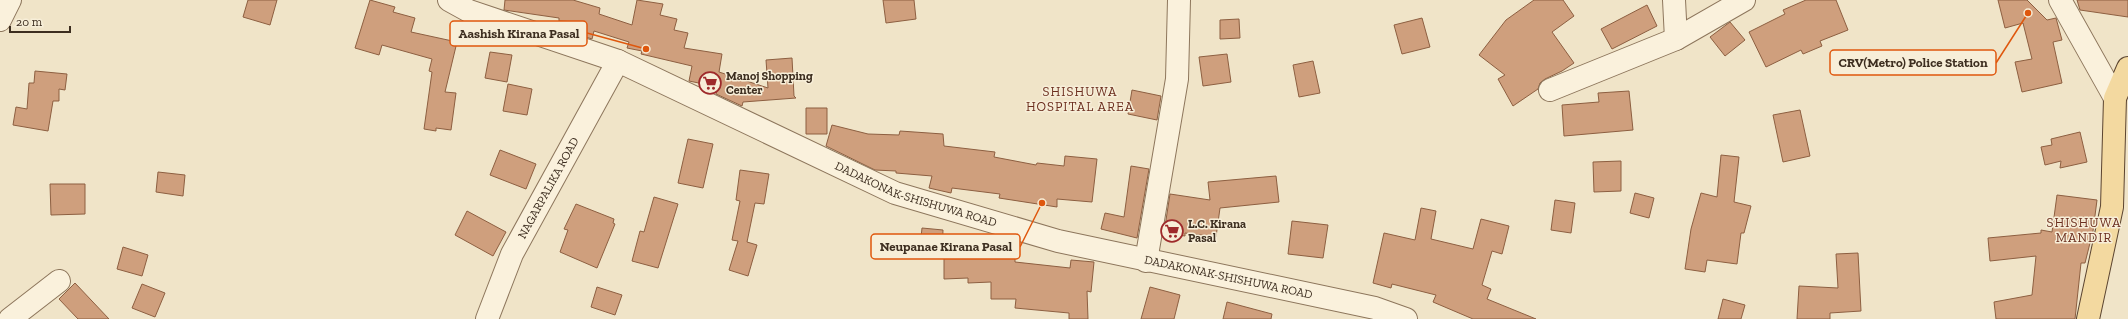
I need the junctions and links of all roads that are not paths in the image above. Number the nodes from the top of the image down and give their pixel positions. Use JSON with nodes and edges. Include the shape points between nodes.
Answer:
{"nodes":[{"id":1,"x":10,"y":0,"type":"edge"},
{"id":2,"x":449,"y":0,"type":"edge"},
{"id":3,"x":1179,"y":0,"type":"edge"},
{"id":4,"x":1674,"y":0,"type":"edge"},
{"id":5,"x":1744,"y":0,"type":"edge"},
{"id":6,"x":2060,"y":0,"type":"edge"},
{"id":7,"x":0,"y":20,"type":"edge"},
{"id":8,"x":1676,"y":39,"type":"junction"},
{"id":9,"x":618,"y":62,"type":"junction"},
{"id":10,"x":2128,"y":68,"type":"edge"},
{"id":11,"x":1550,"y":90,"type":"dead end"},
{"id":12,"x":2115,"y":98,"type":"junction"},
{"id":13,"x":1146,"y":261,"type":"junction"},
{"id":14,"x":59,"y":281,"type":"dead end"},
{"id":15,"x":10,"y":319,"type":"edge"},
{"id":16,"x":487,"y":319,"type":"edge"},
{"id":17,"x":1406,"y":319,"type":"edge"},
{"id":18,"x":2088,"y":319,"type":"edge"}],
"edges":[{"from":1,"to":7,"type":"street"},
{"from":2,"to":9,"type":"street","name":"DADAKONAK-SHISHUWA ROAD","via":[[469,11]]},
{"from":3,"to":13,"type":"street","via":[[1177,79]]},
{"from":4,"to":8,"type":"street"},
{"from":5,"to":8,"type":"street"},
{"from":6,"to":12,"type":"street"},
{"from":8,"to":11,"type":"street"},
{"from":9,"to":13,"type":"street","name":"DADAKONAK-SHISHUWA ROAD","via":[[895,192],[1058,241]]},
{"from":9,"to":16,"type":"street","name":"NAGARPALIKA ROAD","via":[[512,254]]},
{"from":10,"to":12,"type":"main road"},
{"from":12,"to":18,"type":"main road","via":[[2112,207]]},
{"from":13,"to":17,"type":"street","name":"DADAKONAK-SHISHUWA ROAD","via":[[1375,308]]},
{"from":14,"to":15,"type":"street"}]}
